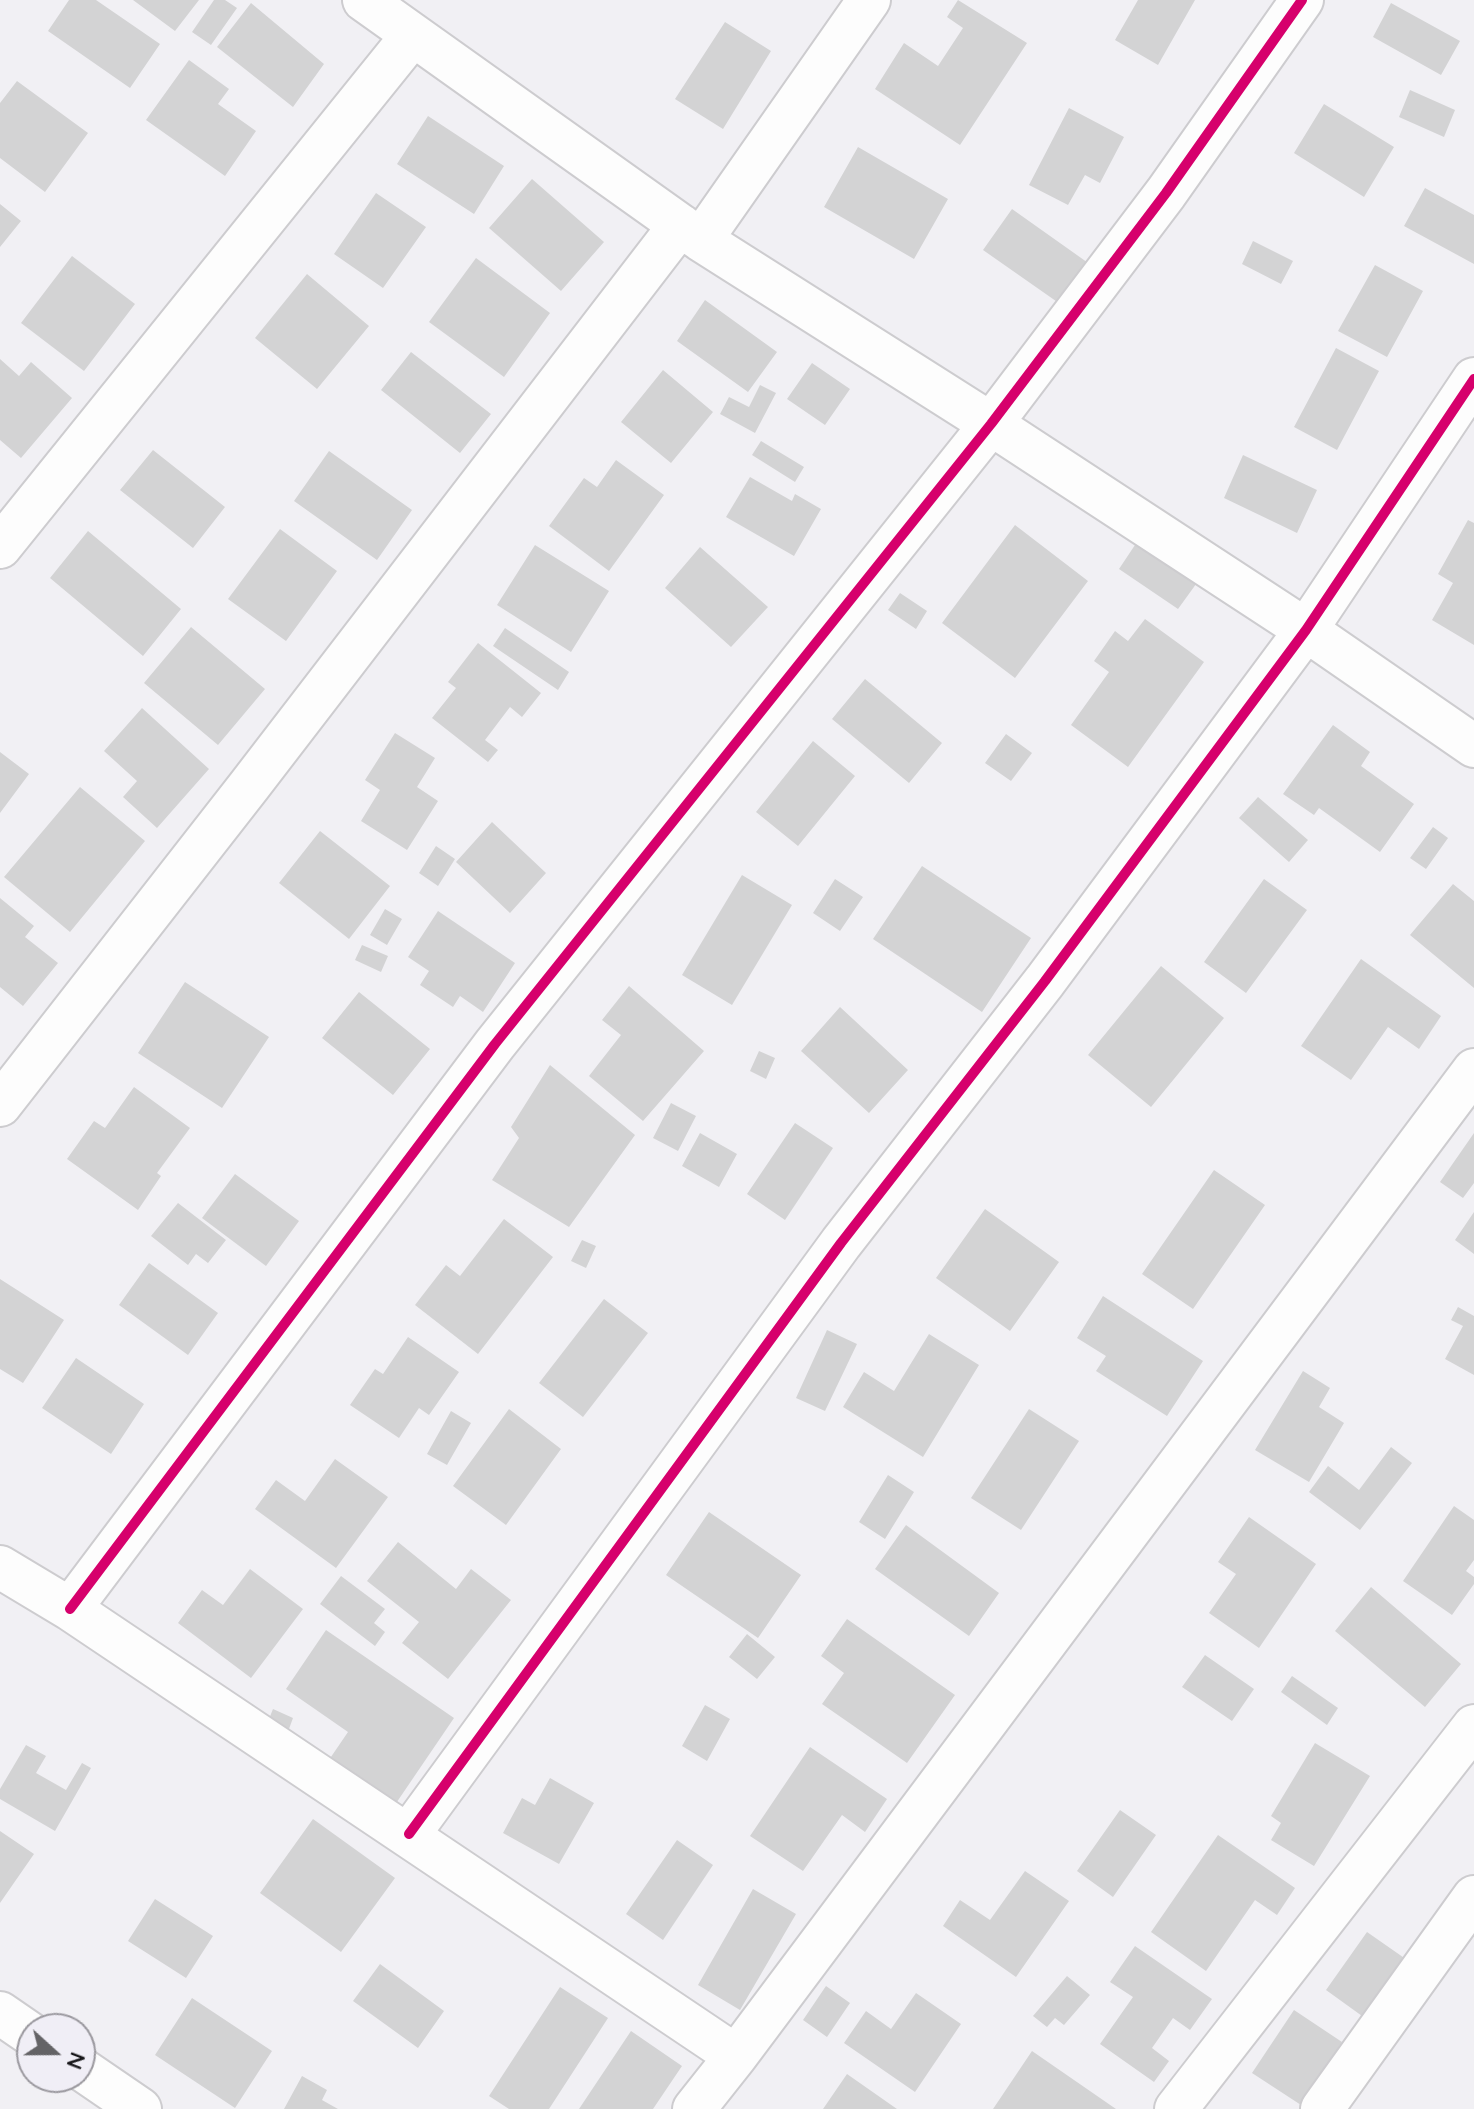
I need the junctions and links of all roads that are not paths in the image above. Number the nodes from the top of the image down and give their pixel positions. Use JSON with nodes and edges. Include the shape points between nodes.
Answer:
{"nodes":[{"id":1,"x":364,"y":0,"type":"edge"},
{"id":2,"x":869,"y":0,"type":"edge"},
{"id":3,"x":1302,"y":0,"type":"edge"},
{"id":4,"x":412,"y":36,"type":"junction"},
{"id":5,"x":690,"y":233,"type":"junction"},
{"id":6,"x":1474,"y":379,"type":"edge"},
{"id":7,"x":991,"y":424,"type":"junction"},
{"id":8,"x":0,"y":547,"type":"edge"},
{"id":9,"x":1306,"y":630,"type":"junction"},
{"id":10,"x":1474,"y":746,"type":"edge"},
{"id":11,"x":1474,"y":1070,"type":"edge"},
{"id":12,"x":0,"y":1105,"type":"edge"},
{"id":13,"x":0,"y":1567,"type":"edge"},
{"id":14,"x":70,"y":1609,"type":"junction"},
{"id":15,"x":1474,"y":1726,"type":"edge"},
{"id":16,"x":409,"y":1834,"type":"junction"},
{"id":17,"x":1474,"y":1897,"type":"edge"},
{"id":18,"x":736,"y":2056,"type":"junction"},
{"id":19,"x":96,"y":2079,"type":"edge"},
{"id":20,"x":140,"y":2109,"type":"edge"},
{"id":21,"x":694,"y":2109,"type":"edge"},
{"id":22,"x":1176,"y":2109,"type":"edge"},
{"id":23,"x":1322,"y":2109,"type":"edge"}],
"edges":[{"from":1,"to":4,"type":"street"},
{"from":2,"to":5,"type":"street"},
{"from":3,"to":7,"type":"street","via":[[1166,193]]},
{"from":4,"to":5,"type":"street"},
{"from":4,"to":8,"type":"street"},
{"from":5,"to":7,"type":"street"},
{"from":5,"to":12,"type":"street"},
{"from":6,"to":9,"type":"street"},
{"from":7,"to":9,"type":"street"},
{"from":7,"to":14,"type":"street","via":[[495,1044]]},
{"from":9,"to":10,"type":"street"},
{"from":9,"to":16,"type":"street","via":[[1045,981],[841,1243]]},
{"from":11,"to":18,"type":"street"},
{"from":13,"to":14,"type":"street"},
{"from":14,"to":16,"type":"street"},
{"from":15,"to":22,"type":"street"},
{"from":16,"to":18,"type":"street"},
{"from":17,"to":23,"type":"street"},
{"from":18,"to":21,"type":"street"},
{"from":19,"to":20,"type":"street"}]}
